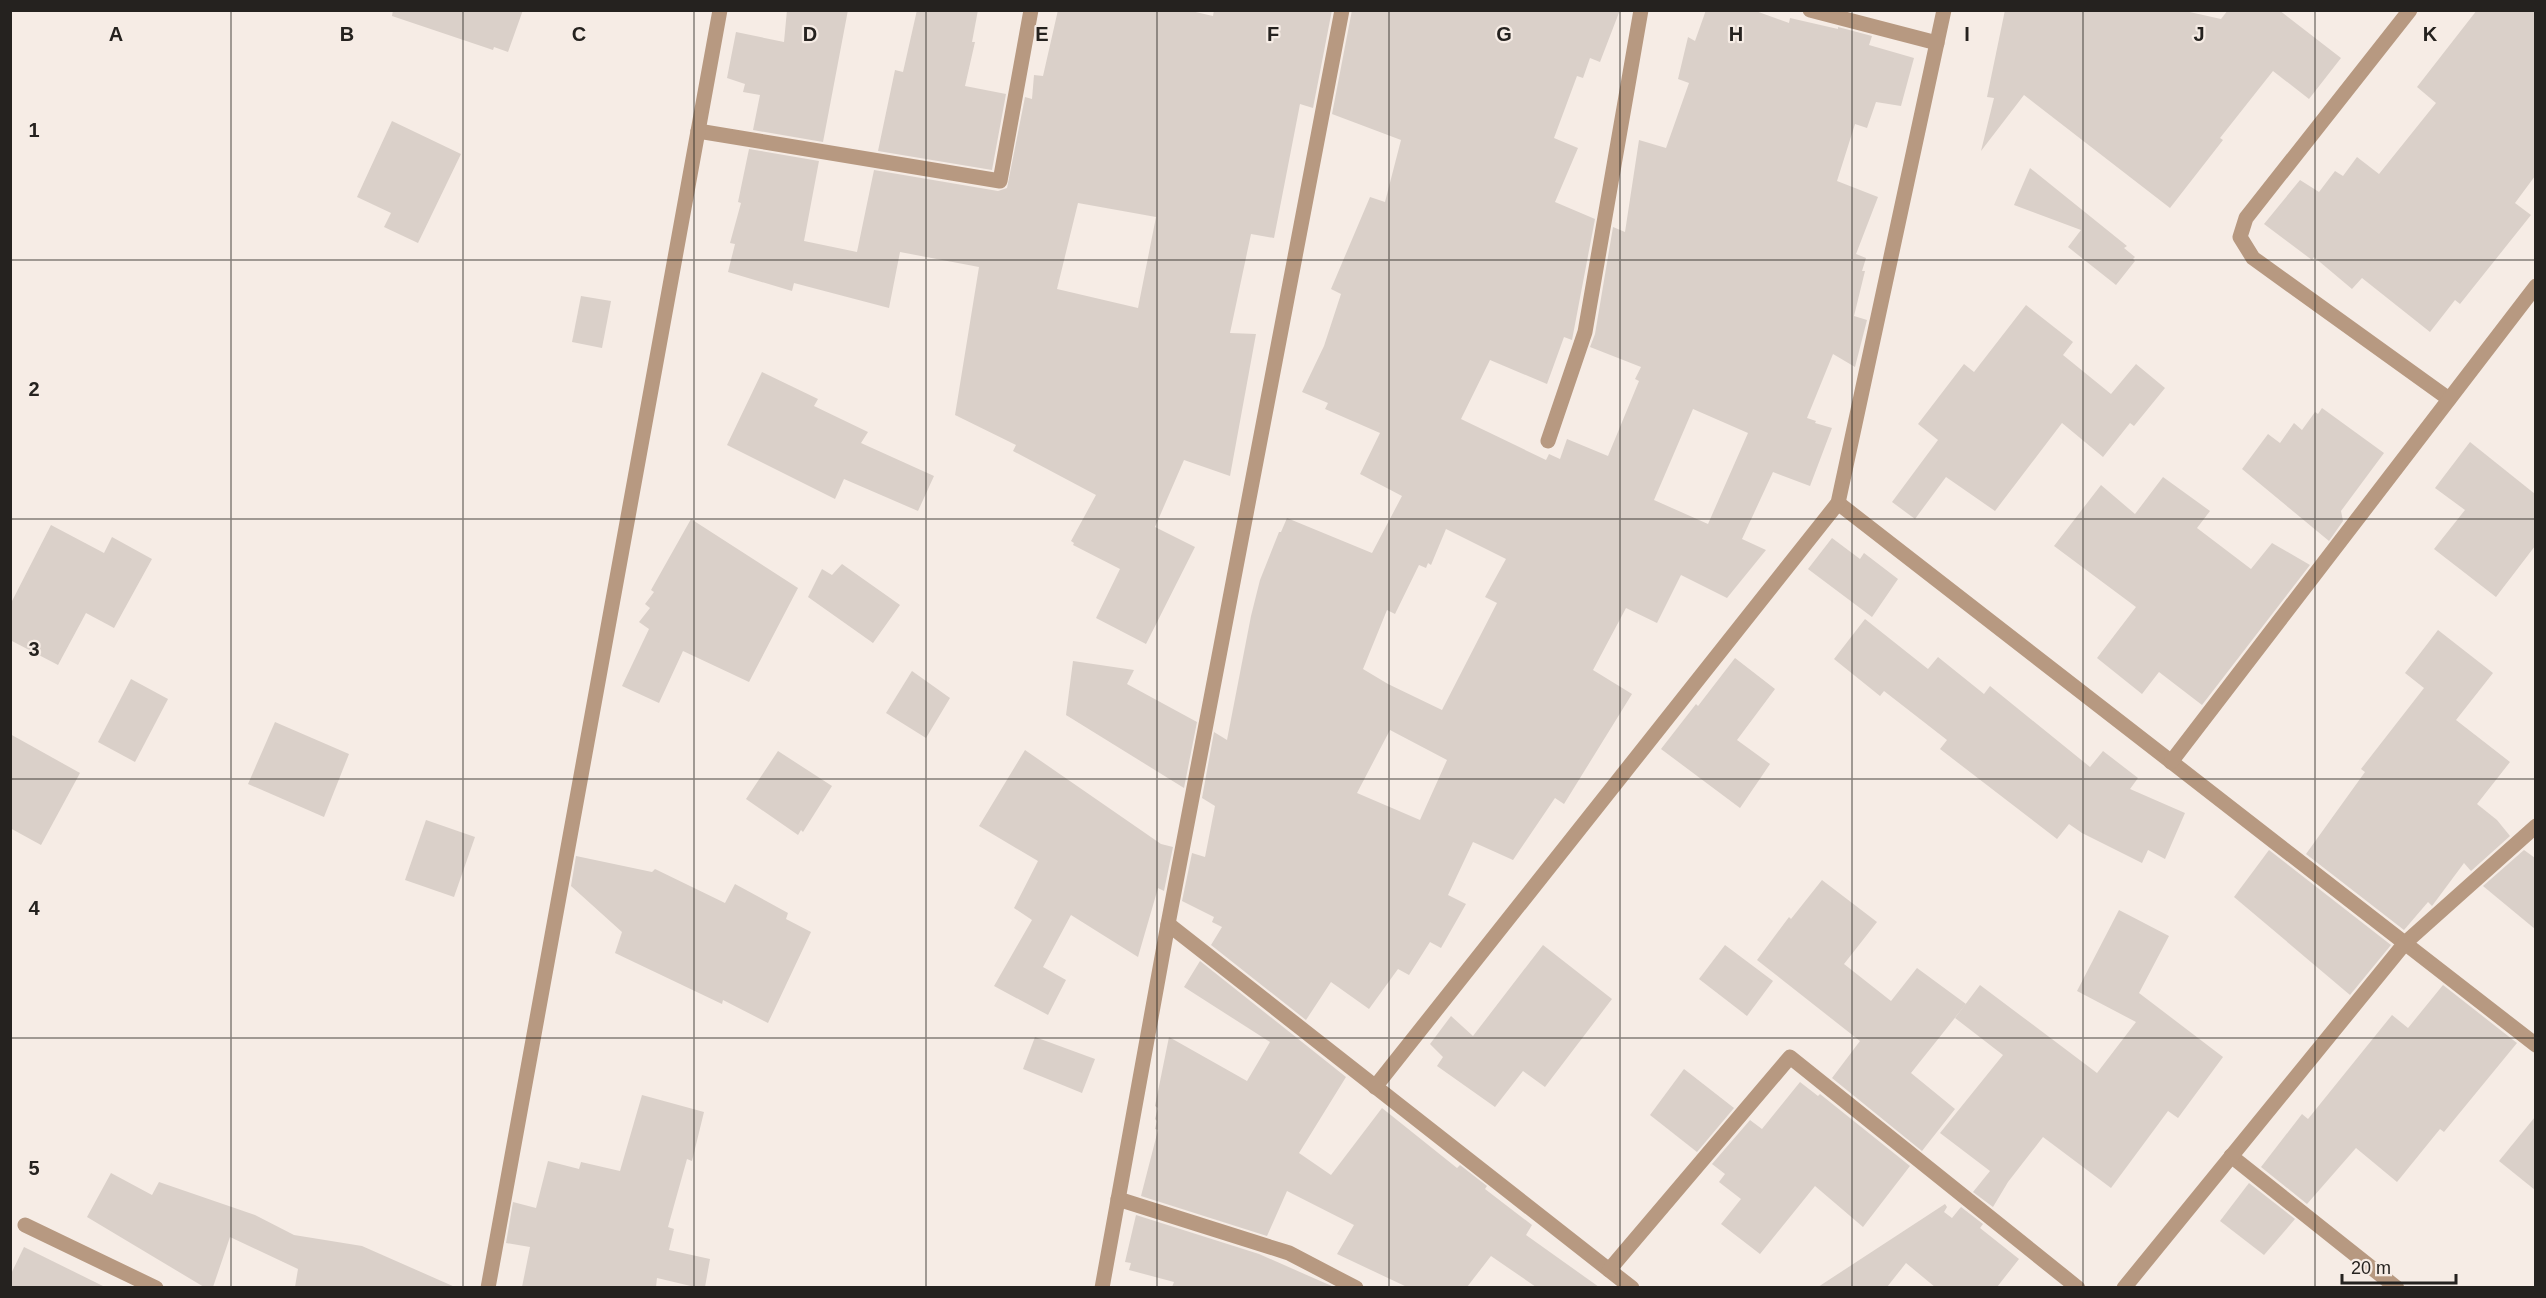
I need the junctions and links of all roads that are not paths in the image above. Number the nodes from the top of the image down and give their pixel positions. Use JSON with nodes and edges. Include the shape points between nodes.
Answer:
{"nodes":[{"id":1,"x":720,"y":10,"type":"edge"},
{"id":2,"x":1031,"y":10,"type":"edge"},
{"id":3,"x":1342,"y":10,"type":"edge"},
{"id":4,"x":1641,"y":10,"type":"edge"},
{"id":5,"x":1810,"y":10,"type":"edge"},
{"id":6,"x":1944,"y":10,"type":"edge"},
{"id":7,"x":2410,"y":10,"type":"edge"},
{"id":8,"x":1937,"y":43,"type":"junction"},
{"id":9,"x":698,"y":131,"type":"junction"},
{"id":10,"x":2535,"y":286,"type":"edge"},
{"id":11,"x":2449,"y":399,"type":"junction"},
{"id":12,"x":1548,"y":441,"type":"dead end"},
{"id":13,"x":1838,"y":503,"type":"junction"},
{"id":14,"x":2171,"y":762,"type":"junction"},
{"id":15,"x":2535,"y":826,"type":"edge"},
{"id":16,"x":1168,"y":924,"type":"junction"},
{"id":17,"x":2405,"y":943,"type":"junction"},
{"id":18,"x":2535,"y":1045,"type":"edge"},
{"id":19,"x":1376,"y":1087,"type":"junction"},
{"id":20,"x":2231,"y":1156,"type":"junction"},
{"id":21,"x":1118,"y":1199,"type":"junction"},
{"id":22,"x":25,"y":1225,"type":"dead end"},
{"id":23,"x":1609,"y":1270,"type":"junction"},
{"id":24,"x":156,"y":1287,"type":"edge"},
{"id":25,"x":488,"y":1287,"type":"edge"},
{"id":26,"x":1102,"y":1287,"type":"edge"},
{"id":27,"x":1356,"y":1287,"type":"edge"},
{"id":28,"x":1632,"y":1287,"type":"edge"},
{"id":29,"x":2078,"y":1287,"type":"edge"},
{"id":30,"x":2124,"y":1287,"type":"edge"},
{"id":31,"x":2397,"y":1287,"type":"edge"}],
"edges":[{"from":1,"to":9,"type":"street"},
{"from":2,"to":9,"type":"street","via":[[1000,181]]},
{"from":3,"to":16,"type":"street"},
{"from":4,"to":12,"type":"street","via":[[1585,332]]},
{"from":5,"to":8,"type":"street"},
{"from":6,"to":8,"type":"street"},
{"from":7,"to":11,"type":"street","via":[[2246,218],[2240,237],[2253,258]]},
{"from":8,"to":13,"type":"street"},
{"from":9,"to":25,"type":"street"},
{"from":10,"to":11,"type":"street"},
{"from":11,"to":14,"type":"street"},
{"from":13,"to":14,"type":"street"},
{"from":13,"to":19,"type":"street"},
{"from":14,"to":17,"type":"street"},
{"from":15,"to":17,"type":"street"},
{"from":16,"to":19,"type":"street"},
{"from":16,"to":21,"type":"street"},
{"from":17,"to":18,"type":"street"},
{"from":17,"to":20,"type":"street"},
{"from":19,"to":23,"type":"street"},
{"from":20,"to":30,"type":"street"},
{"from":20,"to":31,"type":"street"},
{"from":21,"to":26,"type":"street"},
{"from":21,"to":27,"type":"street","via":[[1289,1253]]},
{"from":22,"to":24,"type":"street"},
{"from":23,"to":28,"type":"street"},
{"from":23,"to":29,"type":"street","via":[[1790,1057]]}]}
